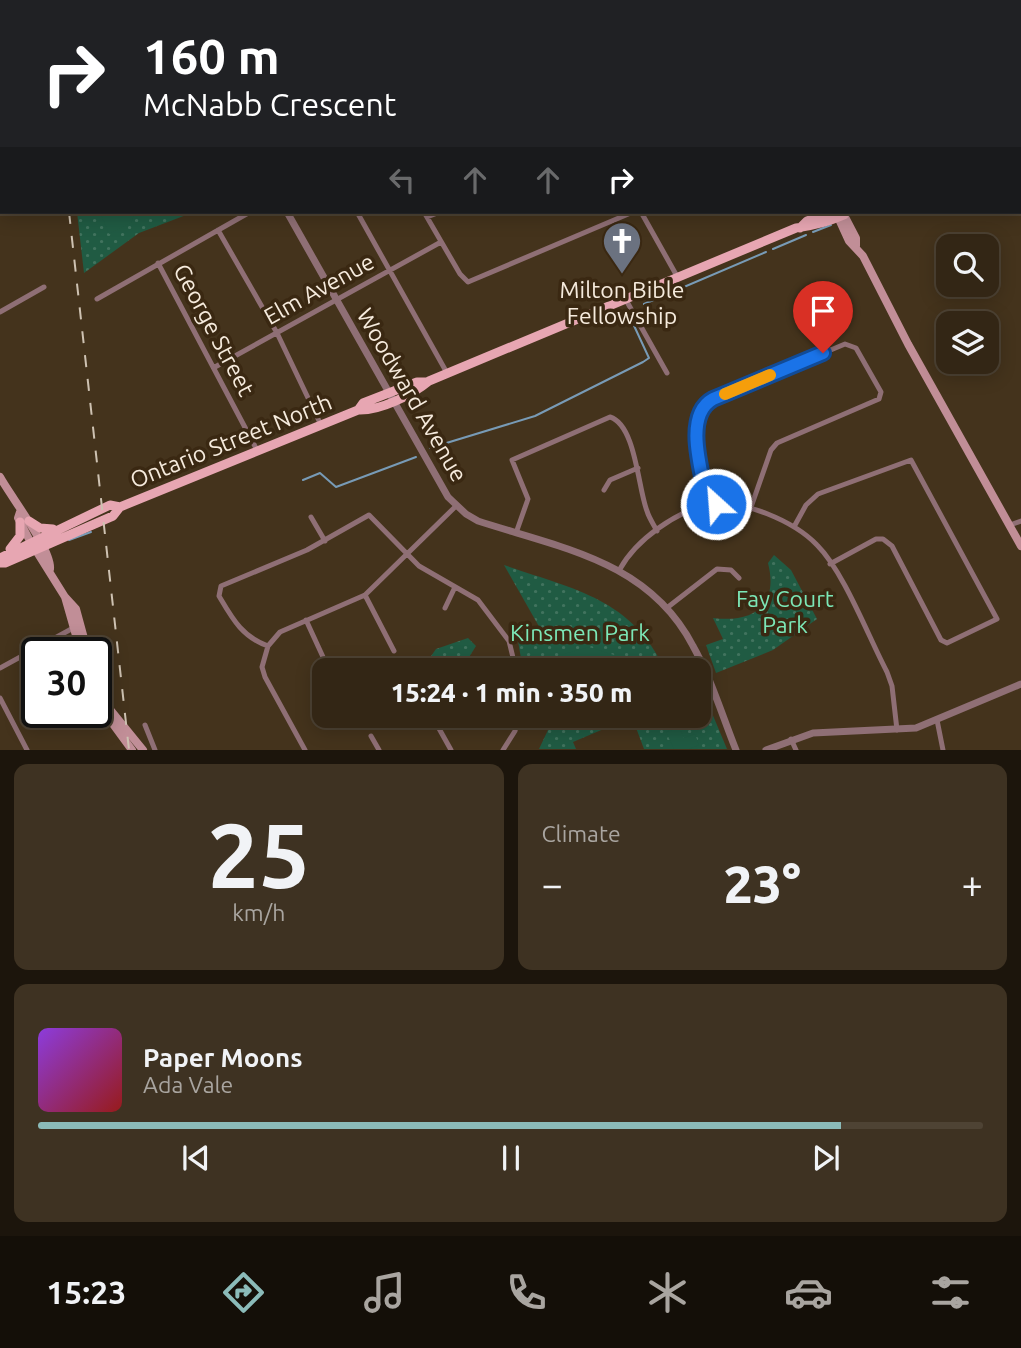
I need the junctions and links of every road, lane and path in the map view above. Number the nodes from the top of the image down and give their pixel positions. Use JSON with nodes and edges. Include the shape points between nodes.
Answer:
{"nodes":[{"id":1,"x":246,"y":214,"type":"edge"},
{"id":2,"x":288,"y":214,"type":"edge"},
{"id":3,"x":359,"y":214,"type":"edge"},
{"id":4,"x":426,"y":214,"type":"edge"},
{"id":5,"x":628,"y":214,"type":"edge"},
{"id":6,"x":642,"y":214,"type":"edge"},
{"id":7,"x":835,"y":214,"type":"edge"},
{"id":8,"x":839,"y":214,"type":"edge"},
{"id":9,"x":218,"y":230,"type":"junction"},
{"id":10,"x":441,"y":242,"type":"junction"},
{"id":11,"x":158,"y":263,"type":"junction"},
{"id":12,"x":389,"y":270,"type":"junction"},
{"id":13,"x":678,"y":278,"type":"junction"},
{"id":14,"x":44,"y":287,"type":"dead end"},
{"id":15,"x":97,"y":299,"type":"dead end"},
{"id":16,"x":336,"y":300,"type":"junction"},
{"id":17,"x":626,"y":300,"type":"junction"},
{"id":18,"x":0,"y":312,"type":"edge"},
{"id":19,"x":276,"y":333,"type":"junction"},
{"id":20,"x":215,"y":367,"type":"junction"},
{"id":21,"x":447,"y":373,"type":"junction"},
{"id":22,"x":667,"y":373,"type":"dead end"},
{"id":23,"x":391,"y":397,"type":"junction"},
{"id":24,"x":321,"y":425,"type":"junction"},
{"id":25,"x":258,"y":452,"type":"junction"},
{"id":26,"x":638,"y":468,"type":"junction"},
{"id":27,"x":0,"y":477,"type":"edge"},
{"id":28,"x":604,"y":490,"type":"dead end"},
{"id":29,"x":708,"y":505,"type":"junction"},
{"id":30,"x":456,"y":506,"type":"junction"},
{"id":31,"x":120,"y":507,"type":"junction"},
{"id":32,"x":750,"y":510,"type":"junction"},
{"id":33,"x":311,"y":517,"type":"dead end"},
{"id":34,"x":23,"y":518,"type":"junction"},
{"id":35,"x":1021,"y":521,"type":"edge"},
{"id":36,"x":795,"y":525,"type":"junction"},
{"id":37,"x":1010,"y":525,"type":"junction"},
{"id":38,"x":55,"y":530,"type":"junction"},
{"id":39,"x":657,"y":531,"type":"junction"},
{"id":40,"x":516,"y":533,"type":"junction"},
{"id":41,"x":325,"y":541,"type":"junction"},
{"id":42,"x":36,"y":544,"type":"junction"},
{"id":43,"x":1021,"y":546,"type":"edge"},
{"id":44,"x":409,"y":553,"type":"junction"},
{"id":45,"x":2,"y":557,"type":"edge"},
{"id":46,"x":830,"y":564,"type":"junction"},
{"id":47,"x":620,"y":569,"type":"junction"},
{"id":48,"x":739,"y":579,"type":"dead end"},
{"id":49,"x":455,"y":587,"type":"junction"},
{"id":50,"x":365,"y":595,"type":"junction"},
{"id":51,"x":668,"y":607,"type":"junction"},
{"id":52,"x":445,"y":608,"type":"dead end"},
{"id":53,"x":306,"y":620,"type":"junction"},
{"id":54,"x":78,"y":625,"type":"junction"},
{"id":55,"x":79,"y":637,"type":"edge"},
{"id":56,"x":83,"y":637,"type":"edge"},
{"id":57,"x":268,"y":646,"type":"junction"},
{"id":58,"x":394,"y":650,"type":"dead end"},
{"id":59,"x":323,"y":658,"type":"edge"},
{"id":60,"x":513,"y":658,"type":"edge"},
{"id":61,"x":0,"y":668,"type":"edge"},
{"id":62,"x":1021,"y":684,"type":"edge"},
{"id":63,"x":0,"y":698,"type":"edge"},
{"id":64,"x":112,"y":712,"type":"edge"},
{"id":65,"x":937,"y":720,"type":"junction"},
{"id":66,"x":112,"y":723,"type":"edge"},
{"id":67,"x":145,"y":725,"type":"dead end"},
{"id":68,"x":439,"y":728,"type":"edge"},
{"id":69,"x":515,"y":728,"type":"edge"},
{"id":70,"x":897,"y":730,"type":"junction"},
{"id":71,"x":371,"y":736,"type":"dead end"},
{"id":72,"x":792,"y":739,"type":"junction"},
{"id":73,"x":27,"y":750,"type":"edge"},
{"id":74,"x":132,"y":750,"type":"edge"},
{"id":75,"x":144,"y":750,"type":"edge"},
{"id":76,"x":155,"y":750,"type":"edge"},
{"id":77,"x":305,"y":750,"type":"edge"},
{"id":78,"x":379,"y":750,"type":"edge"},
{"id":79,"x":452,"y":750,"type":"edge"},
{"id":80,"x":503,"y":750,"type":"edge"},
{"id":81,"x":736,"y":750,"type":"edge"},
{"id":82,"x":766,"y":750,"type":"edge"},
{"id":83,"x":796,"y":750,"type":"edge"},
{"id":84,"x":943,"y":750,"type":"edge"}],
"edges":[{"from":1,"to":9,"type":"street"},
{"from":2,"to":16,"type":"street","name":"Woodward Avenue"},
{"from":3,"to":12,"type":"street"},
{"from":4,"to":10,"type":"street"},
{"from":5,"to":10,"type":"street","via":[[468,282]]},
{"from":6,"to":13,"type":"street"},
{"from":7,"to":13,"type":"main road","name":"Ontario Street North"},
{"from":8,"to":37,"type":"main road","via":[[856,238],[856,246]]},
{"from":9,"to":11,"type":"street"},
{"from":9,"to":19,"type":"street"},
{"from":10,"to":12,"type":"street","name":"Elm Avenue"},
{"from":11,"to":15,"type":"street"},
{"from":11,"to":20,"type":"street","name":"George Street"},
{"from":12,"to":16,"type":"street","name":"Elm Avenue"},
{"from":12,"to":21,"type":"street"},
{"from":13,"to":17,"type":"main road","name":"Ontario Street North"},
{"from":14,"to":18,"type":"street"},
{"from":16,"to":19,"type":"street","name":"Elm Avenue"},
{"from":16,"to":23,"type":"street","name":"Woodward Avenue"},
{"from":17,"to":21,"type":"main road","name":"Ontario Street North"},
{"from":17,"to":22,"type":"street"},
{"from":19,"to":20,"type":"street","name":"Elm Avenue"},
{"from":19,"to":24,"type":"street"},
{"from":20,"to":25,"type":"street","name":"George Street"},
{"from":21,"to":23,"type":"main road","name":"Ontario Street North","via":[[417,382]]},
{"from":23,"to":24,"type":"main road","name":"Ontario Street North","via":[[363,403],[358,410]]},
{"from":23,"to":30,"type":"street","name":"Woodward Avenue"},
{"from":24,"to":25,"type":"main road","name":"Ontario Street North"},
{"from":25,"to":31,"type":"main road","name":"Ontario Street North"},
{"from":26,"to":28,"type":"street","via":[[610,480]]},
{"from":26,"to":39,"type":"street","via":[[645,507]]},
{"from":26,"to":40,"type":"street","via":[[620,425],[610,417],[512,460],[528,499]]},
{"from":27,"to":34,"type":"main road"},
{"from":29,"to":32,"type":"street"},
{"from":29,"to":32,"type":"street","via":[[696,425],[703,406],[845,344],[856,348],[881,392],[879,399],[777,443]]},
{"from":29,"to":39,"type":"street"},
{"from":30,"to":40,"type":"street","name":"Woodward Avenue","via":[[478,521]]},
{"from":30,"to":44,"type":"street"},
{"from":31,"to":38,"type":"main road","name":"Ontario Street North","via":[[110,505]]},
{"from":31,"to":42,"type":"main road","name":"Ontario Street North","via":[[113,516]]},
{"from":32,"to":36,"type":"street"},
{"from":33,"to":41,"type":"street"},
{"from":34,"to":38,"type":"main road"},
{"from":34,"to":42,"type":"main road"},
{"from":34,"to":45,"type":"main road","via":[[20,536]]},
{"from":35,"to":37,"type":"street"},
{"from":36,"to":46,"type":"street"},
{"from":36,"to":46,"type":"street","via":[[818,494],[911,460],[997,620],[947,643],[941,640],[892,546],[883,539]]},
{"from":37,"to":43,"type":"main road"},
{"from":38,"to":42,"type":"main road","name":"Ontario Street North"},
{"from":39,"to":47,"type":"street","via":[[632,550]]},
{"from":40,"to":47,"type":"street","name":"Woodward Avenue"},
{"from":41,"to":44,"type":"street","via":[[369,516]]},
{"from":41,"to":57,"type":"street","via":[[227,582],[218,590],[241,630]]},
{"from":42,"to":45,"type":"main road","via":[[5,564]]},
{"from":42,"to":54,"type":"main road"},
{"from":44,"to":49,"type":"street","via":[[419,566]]},
{"from":44,"to":50,"type":"street"},
{"from":46,"to":70,"type":"street","via":[[887,672]]},
{"from":47,"to":51,"type":"street","name":"Woodward Avenue"},
{"from":48,"to":51,"type":"street","via":[[731,570],[717,569]]},
{"from":49,"to":52,"type":"street"},
{"from":49,"to":60,"type":"street","via":[[478,600],[494,617]]},
{"from":50,"to":53,"type":"street"},
{"from":50,"to":58,"type":"street"},
{"from":51,"to":81,"type":"street","name":"Woodward Avenue","via":[[698,654]]},
{"from":53,"to":57,"type":"street","via":[[288,627]]},
{"from":53,"to":59,"type":"street"},
{"from":54,"to":55,"type":"main road"},
{"from":54,"to":56,"type":"main road"},
{"from":54,"to":61,"type":"street"},
{"from":57,"to":77,"type":"street","via":[[262,667],[265,677]]},
{"from":62,"to":65,"type":"street"},
{"from":63,"to":73,"type":"street"},
{"from":64,"to":75,"type":"main road"},
{"from":65,"to":70,"type":"street"},
{"from":65,"to":84,"type":"street"},
{"from":66,"to":74,"type":"main road"},
{"from":67,"to":76,"type":"street"},
{"from":68,"to":79,"type":"street"},
{"from":69,"to":80,"type":"street"},
{"from":70,"to":72,"type":"street","via":[[813,733]]},
{"from":71,"to":78,"type":"street"},
{"from":72,"to":82,"type":"street"},
{"from":72,"to":83,"type":"street"}]}
